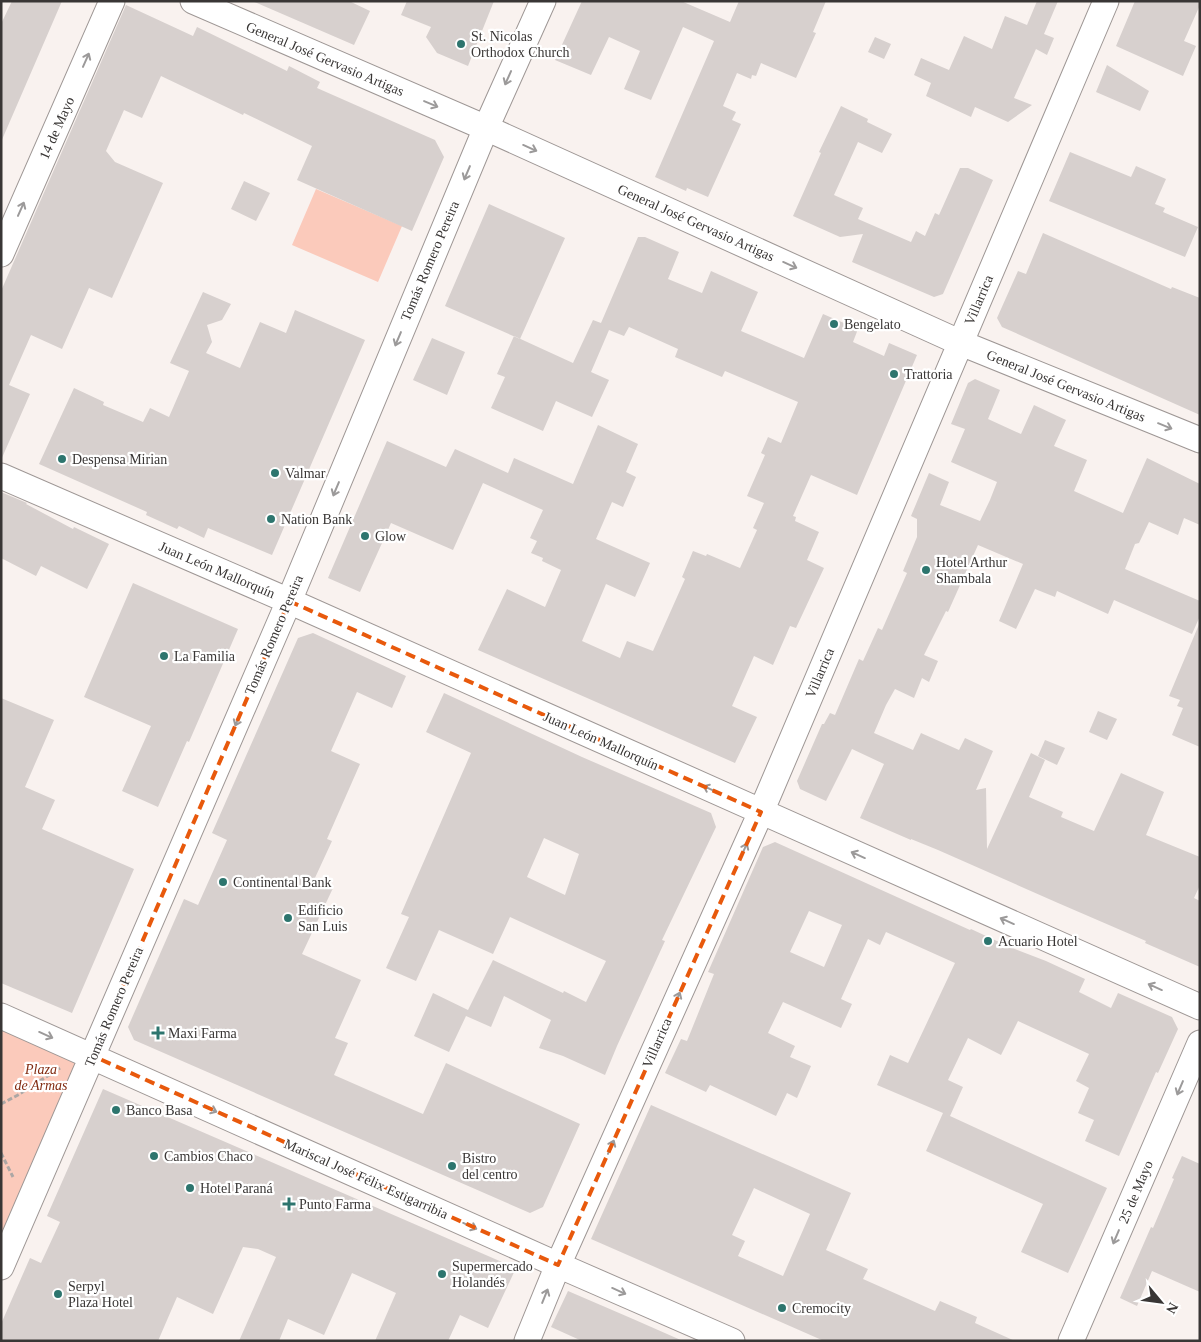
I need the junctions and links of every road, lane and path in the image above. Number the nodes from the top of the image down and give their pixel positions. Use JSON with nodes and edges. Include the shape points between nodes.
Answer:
{"nodes":[{"id":1,"x":112,"y":1,"type":"edge"},
{"id":2,"x":193,"y":1,"type":"edge"},
{"id":3,"x":543,"y":1,"type":"edge"},
{"id":4,"x":1106,"y":1,"type":"edge"},
{"id":5,"x":486,"y":128,"type":"junction"},
{"id":6,"x":1,"y":254,"type":"edge"},
{"id":7,"x":961,"y":343,"type":"junction"},
{"id":8,"x":1200,"y":440,"type":"edge"},
{"id":9,"x":1,"y":476,"type":"edge"},
{"id":10,"x":289,"y":601,"type":"junction"},
{"id":11,"x":761,"y":812,"type":"junction"},
{"id":12,"x":1200,"y":1007,"type":"edge"},
{"id":13,"x":1,"y":1016,"type":"edge"},
{"id":14,"x":1200,"y":1043,"type":"edge"},
{"id":15,"x":93,"y":1056,"type":"junction"},
{"id":16,"x":62,"y":1066,"type":"dead end"},
{"id":17,"x":1,"y":1104,"type":"edge"},
{"id":18,"x":1,"y":1153,"type":"edge"},
{"id":19,"x":16,"y":1183,"type":"dead end"},
{"id":20,"x":558,"y":1265,"type":"junction"},
{"id":21,"x":1,"y":1267,"type":"edge"},
{"id":22,"x":527,"y":1341,"type":"edge"},
{"id":23,"x":732,"y":1341,"type":"edge"},
{"id":24,"x":1071,"y":1341,"type":"edge"}],
"edges":[{"from":6,"to":1,"type":"street","name":"14 de Mayo","one_way":true},
{"from":2,"to":5,"type":"street","name":"General José Gervasio Artigas","one_way":true},
{"from":3,"to":5,"type":"street","name":"Tomás Romero Pereira","one_way":true},
{"from":4,"to":7,"type":"street","name":"Villarrica"},
{"from":5,"to":7,"type":"street","name":"General José Gervasio Artigas","one_way":true},
{"from":5,"to":10,"type":"street","name":"Tomás Romero Pereira","one_way":true},
{"from":7,"to":8,"type":"street","name":"General José Gervasio Artigas","one_way":true},
{"from":7,"to":11,"type":"street","name":"Villarrica"},
{"from":9,"to":10,"type":"street","name":"Juan León Mallorquín"},
{"from":11,"to":10,"type":"street","name":"Juan León Mallorquín","one_way":true},
{"from":10,"to":15,"type":"street","name":"Tomás Romero Pereira","one_way":true},
{"from":12,"to":11,"type":"street","name":"Juan León Mallorquín","one_way":true},
{"from":20,"to":11,"type":"street","name":"Villarrica","one_way":true},
{"from":13,"to":15,"type":"street","name":"Mariscal José Félix Estigarribia","one_way":true},
{"from":14,"to":24,"type":"street","name":"25 de Mayo","one_way":true},
{"from":15,"to":20,"type":"street","name":"Mariscal José Félix Estigarribia","one_way":true},
{"from":15,"to":21,"type":"street","name":"Tomás Romero Pereira"},
{"from":16,"to":17,"type":"path"},
{"from":18,"to":19,"type":"path"},
{"from":22,"to":20,"type":"street","name":"Villarrica","one_way":true},
{"from":20,"to":23,"type":"street","name":"Mariscal José Félix Estigarribia","one_way":true}]}
